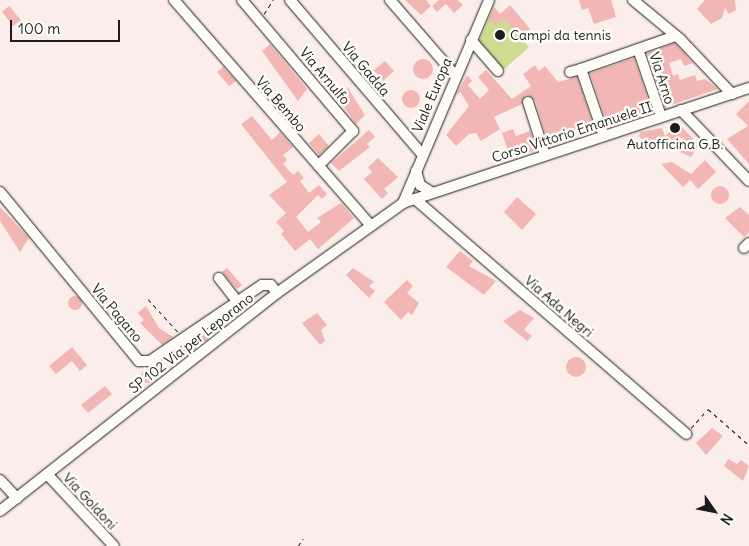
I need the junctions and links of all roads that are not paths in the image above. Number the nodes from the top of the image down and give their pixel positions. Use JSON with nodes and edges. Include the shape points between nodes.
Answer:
{"nodes":[{"id":1,"x":174,"y":0,"type":"edge"},
{"id":2,"x":242,"y":0,"type":"edge"},
{"id":3,"x":290,"y":0,"type":"edge"},
{"id":4,"x":390,"y":0,"type":"edge"},
{"id":5,"x":489,"y":0,"type":"edge"},
{"id":6,"x":632,"y":0,"type":"edge"},
{"id":7,"x":676,"y":36,"type":"junction"},
{"id":8,"x":471,"y":40,"type":"junction"},
{"id":9,"x":638,"y":49,"type":"junction"},
{"id":10,"x":581,"y":69,"type":"junction"},
{"id":11,"x":498,"y":71,"type":"dead end"},
{"id":12,"x":570,"y":72,"type":"dead end"},
{"id":13,"x":455,"y":75,"type":"junction"},
{"id":14,"x":749,"y":88,"type":"edge"},
{"id":15,"x":732,"y":94,"type":"junction"},
{"id":16,"x":528,"y":102,"type":"dead end"},
{"id":17,"x":681,"y":110,"type":"junction"},
{"id":18,"x":661,"y":116,"type":"junction"},
{"id":19,"x":604,"y":136,"type":"junction"},
{"id":20,"x":422,"y":154,"type":"junction"},
{"id":21,"x":545,"y":155,"type":"junction"},
{"id":22,"x":318,"y":166,"type":"junction"},
{"id":23,"x":416,"y":171,"type":"junction"},
{"id":24,"x":749,"y":181,"type":"edge"},
{"id":25,"x":0,"y":192,"type":"edge"},
{"id":26,"x":433,"y":193,"type":"junction"},
{"id":27,"x":415,"y":199,"type":"junction"},
{"id":28,"x":403,"y":203,"type":"junction"},
{"id":29,"x":370,"y":224,"type":"junction"},
{"id":30,"x":219,"y":278,"type":"dead end"},
{"id":31,"x":277,"y":293,"type":"junction"},
{"id":32,"x":237,"y":301,"type":"junction"},
{"id":33,"x":686,"y":434,"type":"road end"},
{"id":34,"x":47,"y":474,"type":"junction"},
{"id":35,"x":0,"y":480,"type":"edge"},
{"id":36,"x":17,"y":498,"type":"junction"},
{"id":37,"x":0,"y":511,"type":"edge"},
{"id":38,"x":114,"y":546,"type":"edge"}],
"edges":[{"from":1,"to":22,"type":"street","name":"Via Bembo"},
{"from":2,"to":22,"type":"street","name":"Via Arnulfo","via":[[353,131]]},
{"from":3,"to":20,"type":"street","name":"Via Gadda"},
{"from":4,"to":13,"type":"street"},
{"from":5,"to":8,"type":"street","name":"Viale Europa"},
{"from":6,"to":7,"type":"street"},
{"from":7,"to":9,"type":"street"},
{"from":7,"to":15,"type":"street"},
{"from":8,"to":11,"type":"street"},
{"from":8,"to":13,"type":"street","name":"Viale Europa"},
{"from":9,"to":10,"type":"street"},
{"from":9,"to":18,"type":"street","name":"Via Arno"},
{"from":10,"to":12,"type":"street"},
{"from":10,"to":19,"type":"street"},
{"from":13,"to":20,"type":"street","name":"Viale Europa"},
{"from":14,"to":15,"type":"street","name":"Corso Vittorio Emanuele II"},
{"from":15,"to":17,"type":"street","name":"Corso Vittorio Emanuele II"},
{"from":16,"to":21,"type":"street"},
{"from":17,"to":18,"type":"street","name":"Corso Vittorio Emanuele II"},
{"from":17,"to":24,"type":"street"},
{"from":18,"to":19,"type":"street","name":"Corso Vittorio Emanuele II"},
{"from":19,"to":21,"type":"street","name":"Corso Vittorio Emanuele II"},
{"from":20,"to":23,"type":"street","name":"Viale Europa"},
{"from":21,"to":26,"type":"street","name":"Corso Vittorio Emanuele II"},
{"from":22,"to":29,"type":"street","name":"Via Bembo"},
{"from":23,"to":26,"type":"street","via":[[420,185]]},
{"from":23,"to":28,"type":"street","name":"Viale Europa"},
{"from":25,"to":32,"type":"street","name":"Via Pagano","via":[[139,361],[150,361]]},
{"from":26,"to":27,"type":"street","name":"Corso Vittorio Emanuele II"},
{"from":27,"to":28,"type":"street","name":"Corso Vittorio Emanuele II"},
{"from":27,"to":33,"type":"street","name":"Via Ada Negri"},
{"from":28,"to":29,"type":"street","name":"SP 102 Via per Leporano"},
{"from":29,"to":31,"type":"street","name":"SP 102 Via per Leporano"},
{"from":30,"to":32,"type":"street"},
{"from":31,"to":32,"type":"street","name":"Via Pagano","via":[[268,283]]},
{"from":31,"to":34,"type":"street","name":"SP 102 Via per Leporano"},
{"from":34,"to":36,"type":"street","name":"SP 102 Via per Leporano"},
{"from":34,"to":38,"type":"street","name":"Via Goldoni"},
{"from":35,"to":36,"type":"street"},
{"from":36,"to":37,"type":"street","name":"SP 102 Via per Leporano"}]}
